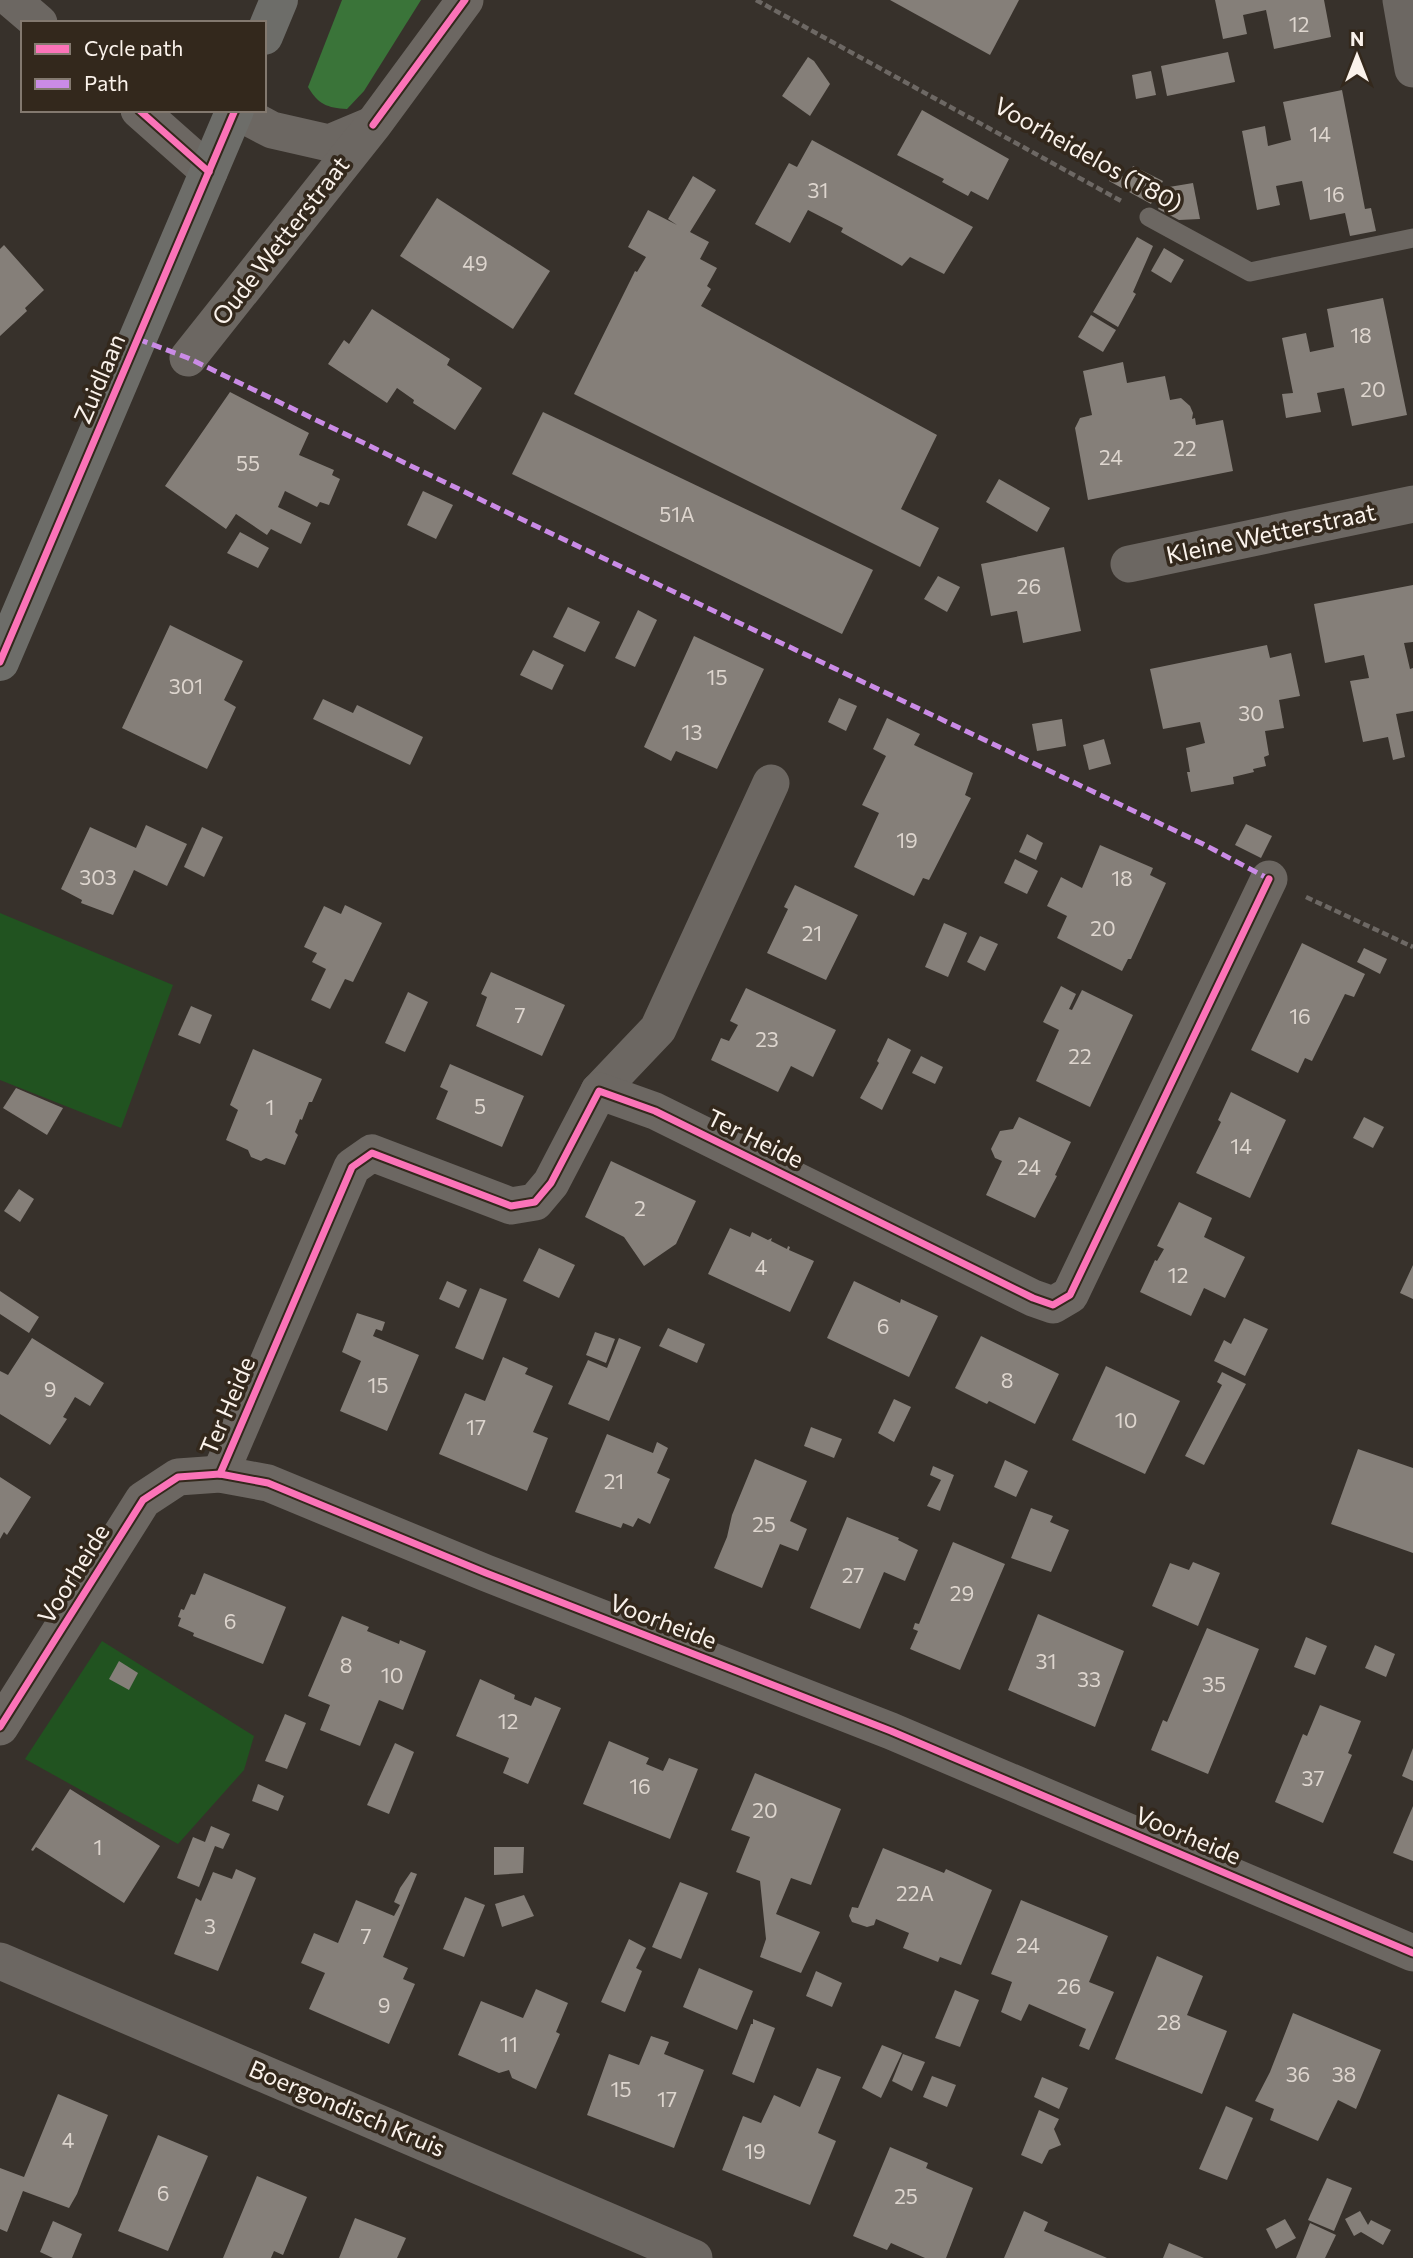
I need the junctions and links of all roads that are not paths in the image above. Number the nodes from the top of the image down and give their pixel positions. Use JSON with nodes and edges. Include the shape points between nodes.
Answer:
{"nodes":[{"id":1,"x":12,"y":0,"type":"edge"},
{"id":2,"x":279,"y":0,"type":"edge"},
{"id":3,"x":465,"y":0,"type":"edge"},
{"id":4,"x":1401,"y":0,"type":"edge"},
{"id":5,"x":36,"y":21,"type":"edge"},
{"id":6,"x":266,"y":31,"type":"edge"},
{"id":7,"x":1413,"y":69,"type":"edge"},
{"id":8,"x":141,"y":112,"type":"edge"},
{"id":9,"x":233,"y":112,"type":"edge"},
{"id":10,"x":238,"y":112,"type":"edge"},
{"id":11,"x":373,"y":125,"type":"junction"},
{"id":12,"x":209,"y":172,"type":"junction"},
{"id":13,"x":1149,"y":217,"type":"road end"},
{"id":14,"x":1413,"y":238,"type":"edge"},
{"id":15,"x":188,"y":358,"type":"dead end"},
{"id":16,"x":1413,"y":504,"type":"edge"},
{"id":17,"x":1129,"y":564,"type":"dead end"},
{"id":18,"x":0,"y":662,"type":"edge"},
{"id":19,"x":771,"y":783,"type":"dead end"},
{"id":20,"x":1269,"y":879,"type":"road end"},
{"id":21,"x":598,"y":1091,"type":"junction"},
{"id":22,"x":220,"y":1474,"type":"junction"},
{"id":23,"x":0,"y":1727,"type":"edge"},
{"id":24,"x":1413,"y":1953,"type":"edge"},
{"id":25,"x":0,"y":1961,"type":"edge"},
{"id":26,"x":694,"y":2258,"type":"edge"}],
"edges":[{"from":1,"to":5,"type":"street"},
{"from":2,"to":6,"type":"main road"},
{"from":3,"to":11,"type":"street","name":"Oude Wetterstraat"},
{"from":4,"to":7,"type":"street"},
{"from":8,"to":12,"type":"street"},
{"from":9,"to":12,"type":"main road","name":"Zuidlaan"},
{"from":10,"to":11,"type":"street","name":"Oude Wetterstraat","via":[[272,130],[328,142]]},
{"from":11,"to":15,"type":"street","name":"Oude Wetterstraat"},
{"from":12,"to":18,"type":"main road","name":"Zuidlaan"},
{"from":13,"to":14,"type":"lane","name":"Voorheidelos (T80)","via":[[1250,272]]},
{"from":16,"to":17,"type":"street","name":"Kleine Wetterstraat"},
{"from":19,"to":21,"type":"street","name":"Ter Heide","via":[[658,1029]]},
{"from":20,"to":21,"type":"street","name":"Ter Heide","via":[[1070,1295],[1052,1305],[654,1111]]},
{"from":21,"to":22,"type":"street","name":"Ter Heide","via":[[551,1183],[535,1202],[511,1206],[372,1153],[352,1167]]},
{"from":22,"to":23,"type":"street","name":"Voorheide","via":[[177,1477],[143,1500]]},
{"from":22,"to":24,"type":"street","name":"Voorheide","via":[[268,1483],[891,1731]]},
{"from":25,"to":26,"type":"street","name":"Boergondisch Kruis"}]}
